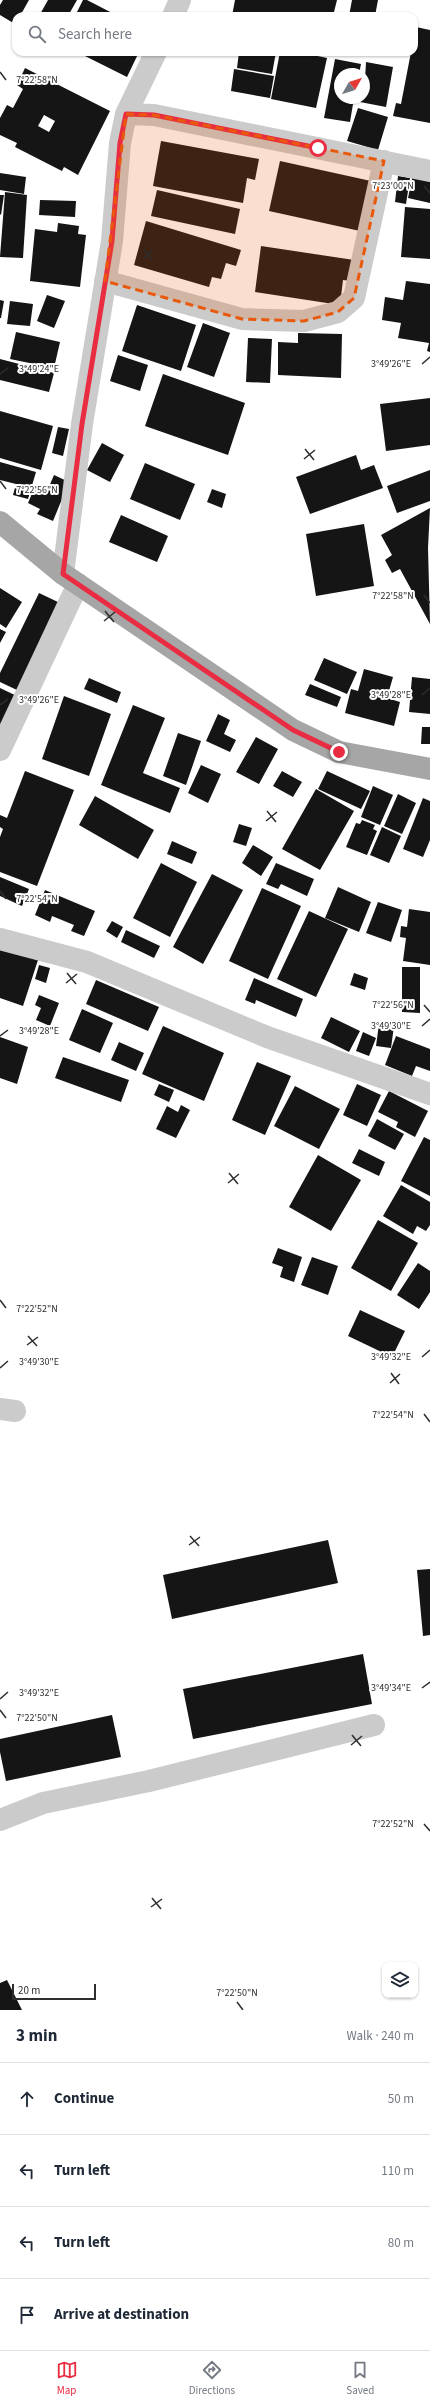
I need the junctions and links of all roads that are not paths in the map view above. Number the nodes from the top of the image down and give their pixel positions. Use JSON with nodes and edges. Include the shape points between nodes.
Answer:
{"nodes":[{"id":1,"x":180,"y":0,"type":"edge"},
{"id":2,"x":175,"y":12,"type":"edge"},
{"id":3,"x":154,"y":56,"type":"edge"},
{"id":4,"x":126,"y":114,"type":"junction"},
{"id":5,"x":384,"y":161,"type":"junction"},
{"id":6,"x":430,"y":171,"type":"edge"},
{"id":7,"x":105,"y":281,"type":"junction"},
{"id":8,"x":0,"y":522,"type":"edge"},
{"id":9,"x":71,"y":579,"type":"junction"},
{"id":10,"x":0,"y":750,"type":"edge"},
{"id":11,"x":430,"y":769,"type":"edge"},
{"id":12,"x":0,"y":939,"type":"edge"},
{"id":13,"x":430,"y":1094,"type":"edge"},
{"id":14,"x":374,"y":1725,"type":"dead end"},
{"id":15,"x":0,"y":1820,"type":"edge"}],
"edges":[{"from":1,"to":2,"type":"street"},
{"from":3,"to":4,"type":"street"},
{"from":4,"to":5,"type":"street","via":[[161,116]]},
{"from":4,"to":7,"type":"street","via":[[120,143],[113,226]]},
{"from":5,"to":6,"type":"street"},
{"from":5,"to":7,"type":"street","via":[[354,298],[338,312],[304,321],[242,319]]},
{"from":7,"to":9,"type":"street","via":[[82,424]]},
{"from":8,"to":9,"type":"main road"},
{"from":9,"to":10,"type":"street"},
{"from":9,"to":11,"type":"main road","via":[[293,730],[339,752]]},
{"from":12,"to":13,"type":"street","via":[[87,962],[267,1037]]},
{"from":14,"to":15,"type":"street","via":[[149,1781],[43,1803]]}]}
